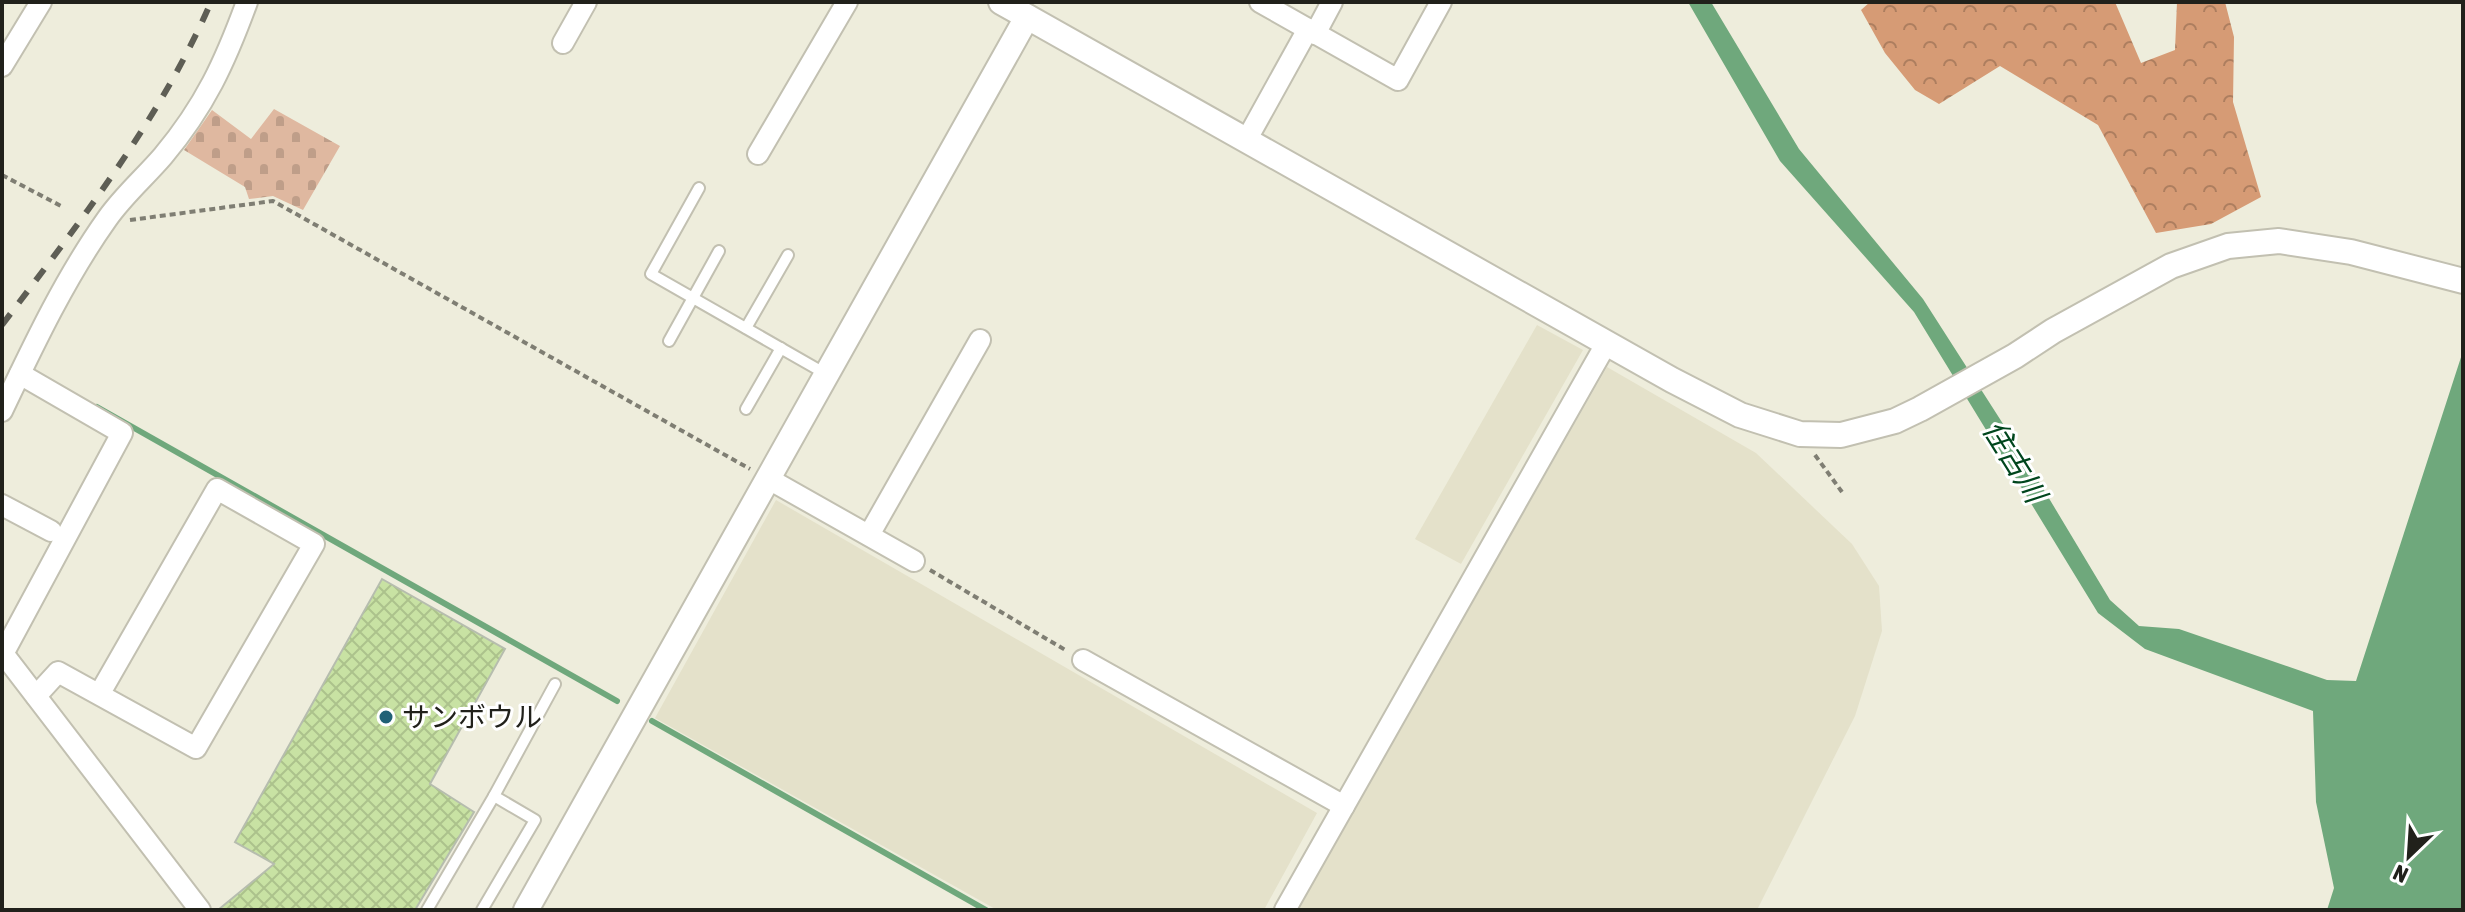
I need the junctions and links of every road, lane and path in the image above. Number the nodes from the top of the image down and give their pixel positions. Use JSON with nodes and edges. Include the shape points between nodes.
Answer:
{"nodes":[{"id":1,"x":41,"y":2,"type":"edge"},
{"id":2,"x":247,"y":2,"type":"edge"},
{"id":3,"x":586,"y":2,"type":"edge"},
{"id":4,"x":847,"y":2,"type":"edge"},
{"id":5,"x":1001,"y":2,"type":"edge"},
{"id":6,"x":1260,"y":2,"type":"edge"},
{"id":7,"x":1332,"y":2,"type":"edge"},
{"id":8,"x":1441,"y":2,"type":"edge"},
{"id":9,"x":1027,"y":17,"type":"junction"},
{"id":10,"x":1312,"y":32,"type":"junction"},
{"id":11,"x":563,"y":43,"type":"dead end"},
{"id":12,"x":2,"y":66,"type":"edge"},
{"id":13,"x":1247,"y":139,"type":"junction"},
{"id":14,"x":758,"y":154,"type":"dead end"},
{"id":15,"x":2,"y":175,"type":"edge"},
{"id":16,"x":699,"y":188,"type":"dead end"},
{"id":17,"x":63,"y":207,"type":"dead end"},
{"id":18,"x":108,"y":218,"type":"junction"},
{"id":19,"x":719,"y":251,"type":"dead end"},
{"id":20,"x":788,"y":255,"type":"dead end"},
{"id":21,"x":2463,"y":281,"type":"edge"},
{"id":22,"x":693,"y":298,"type":"junction"},
{"id":23,"x":746,"y":328,"type":"junction"},
{"id":24,"x":980,"y":340,"type":"dead end"},
{"id":25,"x":669,"y":341,"type":"dead end"},
{"id":26,"x":1606,"y":344,"type":"junction"},
{"id":27,"x":781,"y":348,"type":"junction"},
{"id":28,"x":20,"y":374,"type":"junction"},
{"id":29,"x":826,"y":374,"type":"junction"},
{"id":30,"x":746,"y":409,"type":"dead end"},
{"id":31,"x":2,"y":411,"type":"edge"},
{"id":32,"x":1800,"y":434,"type":"junction"},
{"id":33,"x":767,"y":478,"type":"junction"},
{"id":34,"x":1842,"y":492,"type":"dead end"},
{"id":35,"x":2,"y":505,"type":"edge"},
{"id":36,"x":51,"y":531,"type":"dead end"},
{"id":37,"x":869,"y":535,"type":"junction"},
{"id":38,"x":914,"y":561,"type":"joint"},
{"id":39,"x":2,"y":653,"type":"edge"},
{"id":40,"x":1083,"y":660,"type":"joint"},
{"id":41,"x":555,"y":684,"type":"dead end"},
{"id":42,"x":100,"y":693,"type":"junction"},
{"id":43,"x":36,"y":696,"type":"junction"},
{"id":44,"x":494,"y":796,"type":"junction"},
{"id":45,"x":1344,"y":806,"type":"junction"},
{"id":46,"x":200,"y":910,"type":"edge"},
{"id":47,"x":427,"y":910,"type":"edge"},
{"id":48,"x":482,"y":910,"type":"edge"},
{"id":49,"x":526,"y":910,"type":"edge"},
{"id":50,"x":1285,"y":910,"type":"edge"}],
"edges":[{"from":1,"to":12,"type":"street"},
{"from":2,"to":18,"type":"street","via":[[201,106]]},
{"from":3,"to":11,"type":"street"},
{"from":4,"to":14,"type":"street"},
{"from":5,"to":9,"type":"street"},
{"from":6,"to":10,"type":"street"},
{"from":7,"to":10,"type":"street"},
{"from":8,"to":10,"type":"street","via":[[1398,80]]},
{"from":9,"to":13,"type":"street"},
{"from":9,"to":29,"type":"street"},
{"from":10,"to":13,"type":"street"},
{"from":13,"to":26,"type":"street"},
{"from":15,"to":17,"type":"path"},
{"from":16,"to":22,"type":"lane","via":[[651,274]]},
{"from":18,"to":28,"type":"street"},
{"from":18,"to":33,"type":"path","via":[[125,221],[273,201]]},
{"from":19,"to":22,"type":"lane"},
{"from":20,"to":23,"type":"lane"},
{"from":21,"to":32,"type":"street","via":[[2351,252],[2279,241],[2228,246],[2171,266],[1895,421],[1841,435]]},
{"from":22,"to":23,"type":"lane"},
{"from":22,"to":25,"type":"lane"},
{"from":23,"to":27,"type":"lane"},
{"from":24,"to":37,"type":"street"},
{"from":26,"to":32,"type":"street","via":[[1740,415]]},
{"from":26,"to":45,"type":"street"},
{"from":27,"to":29,"type":"lane"},
{"from":27,"to":30,"type":"lane"},
{"from":28,"to":31,"type":"street"},
{"from":28,"to":39,"type":"street","via":[[122,433]]},
{"from":29,"to":33,"type":"street"},
{"from":32,"to":34,"type":"path"},
{"from":33,"to":37,"type":"street"},
{"from":33,"to":49,"type":"street"},
{"from":35,"to":36,"type":"street"},
{"from":37,"to":38,"type":"street"},
{"from":38,"to":40,"type":"path"},
{"from":39,"to":43,"type":"street"},
{"from":40,"to":45,"type":"street"},
{"from":41,"to":44,"type":"lane"},
{"from":42,"to":42,"type":"street","via":[[196,748],[314,544],[217,489]]},
{"from":42,"to":43,"type":"street","via":[[58,672]]},
{"from":43,"to":46,"type":"street"},
{"from":44,"to":47,"type":"lane"},
{"from":44,"to":48,"type":"lane","via":[[535,820]]},
{"from":45,"to":50,"type":"street"}]}
